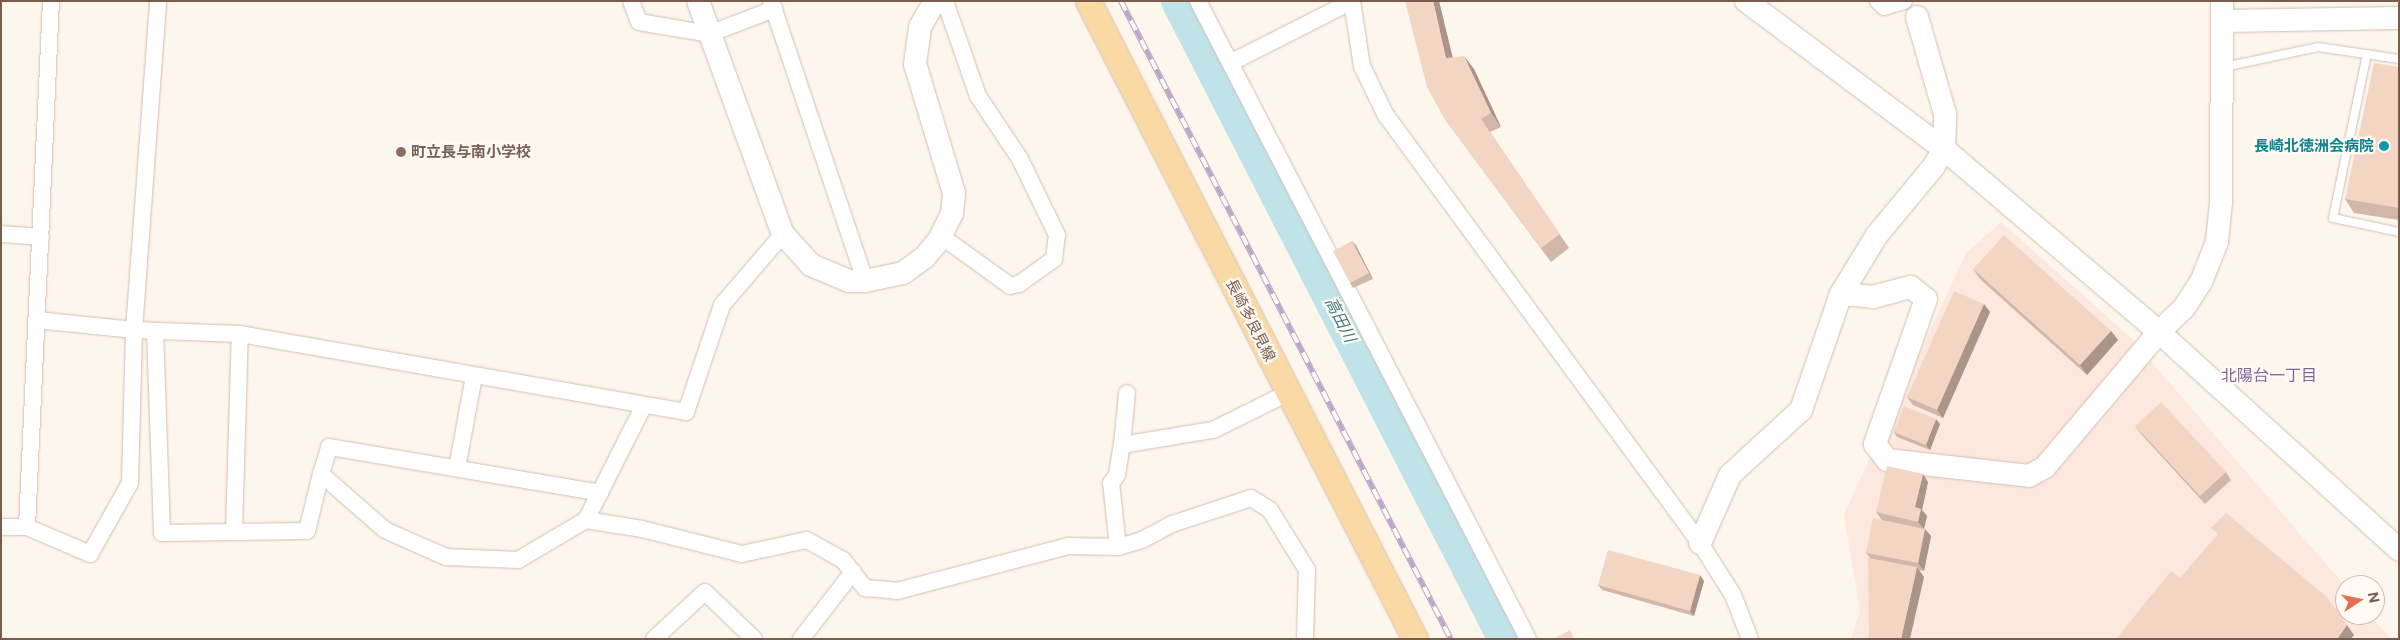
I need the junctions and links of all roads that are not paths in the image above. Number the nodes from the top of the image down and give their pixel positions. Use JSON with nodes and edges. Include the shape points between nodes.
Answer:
{"nodes":[{"id":1,"x":51,"y":1,"type":"edge"},
{"id":2,"x":158,"y":1,"type":"edge"},
{"id":3,"x":631,"y":1,"type":"edge"},
{"id":4,"x":698,"y":1,"type":"edge"},
{"id":5,"x":935,"y":1,"type":"edge"},
{"id":6,"x":946,"y":1,"type":"edge"},
{"id":7,"x":1088,"y":1,"type":"edge"},
{"id":8,"x":1198,"y":1,"type":"edge"},
{"id":9,"x":1746,"y":1,"type":"edge"},
{"id":10,"x":1878,"y":1,"type":"edge"},
{"id":11,"x":773,"y":5,"type":"edge"},
{"id":12,"x":1913,"y":6,"type":"edge"},
{"id":13,"x":2223,"y":11,"type":"edge"},
{"id":14,"x":2399,"y":18,"type":"edge"},
{"id":15,"x":709,"y":34,"type":"junction"},
{"id":16,"x":2367,"y":54,"type":"junction"},
{"id":17,"x":2399,"y":59,"type":"edge"},
{"id":18,"x":1230,"y":63,"type":"junction"},
{"id":19,"x":2222,"y":67,"type":"junction"},
{"id":20,"x":1944,"y":148,"type":"junction"},
{"id":21,"x":2399,"y":232,"type":"edge"},
{"id":22,"x":1,"y":234,"type":"edge"},
{"id":23,"x":783,"y":234,"type":"junction"},
{"id":24,"x":941,"y":236,"type":"junction"},
{"id":25,"x":42,"y":237,"type":"junction"},
{"id":26,"x":865,"y":281,"type":"junction"},
{"id":27,"x":1841,"y":294,"type":"junction"},
{"id":28,"x":36,"y":320,"type":"junction"},
{"id":29,"x":134,"y":330,"type":"junction"},
{"id":30,"x":155,"y":331,"type":"junction"},
{"id":31,"x":2160,"y":332,"type":"junction"},
{"id":32,"x":240,"y":334,"type":"junction"},
{"id":33,"x":474,"y":376,"type":"junction"},
{"id":34,"x":1127,"y":393,"type":"dead end"},
{"id":35,"x":1288,"y":393,"type":"junction"},
{"id":36,"x":643,"y":407,"type":"junction"},
{"id":37,"x":1122,"y":445,"type":"junction"},
{"id":38,"x":457,"y":468,"type":"junction"},
{"id":39,"x":321,"y":474,"type":"junction"},
{"id":40,"x":600,"y":493,"type":"junction"},
{"id":41,"x":586,"y":520,"type":"junction"},
{"id":42,"x":1,"y":527,"type":"edge"},
{"id":43,"x":28,"y":527,"type":"junction"},
{"id":44,"x":234,"y":531,"type":"junction"},
{"id":45,"x":1700,"y":543,"type":"junction"},
{"id":46,"x":1118,"y":547,"type":"junction"},
{"id":47,"x":2399,"y":550,"type":"edge"},
{"id":48,"x":853,"y":572,"type":"junction"},
{"id":49,"x":654,"y":639,"type":"edge"},
{"id":50,"x":754,"y":639,"type":"edge"},
{"id":51,"x":801,"y":639,"type":"edge"},
{"id":52,"x":1305,"y":639,"type":"edge"},
{"id":53,"x":1414,"y":639,"type":"edge"},
{"id":54,"x":1528,"y":639,"type":"edge"},
{"id":55,"x":1750,"y":639,"type":"edge"}],
"edges":[{"from":1,"to":25,"type":"street"},
{"from":2,"to":29,"type":"street"},
{"from":3,"to":15,"type":"street","via":[[639,22]]},
{"from":4,"to":15,"type":"street"},
{"from":5,"to":24,"type":"street","via":[[920,26],[915,64],[954,193],[952,213]]},
{"from":6,"to":24,"type":"street","via":[[978,96],[1020,159],[1057,235],[1054,259],[1019,284],[1010,286]]},
{"from":7,"to":35,"type":"main road","name":"長崎多良見線"},
{"from":8,"to":18,"type":"street"},
{"from":9,"to":20,"type":"street"},
{"from":10,"to":12,"type":"street","via":[[1884,7]]},
{"from":11,"to":15,"type":"street"},
{"from":11,"to":26,"type":"street"},
{"from":12,"to":20,"type":"street","via":[[1945,114]]},
{"from":13,"to":14,"type":"street"},
{"from":13,"to":19,"type":"street"},
{"from":15,"to":23,"type":"street"},
{"from":16,"to":17,"type":"lane"},
{"from":16,"to":19,"type":"lane","via":[[2318,47]]},
{"from":16,"to":21,"type":"lane","via":[[2333,218]]},
{"from":18,"to":45,"type":"street","via":[[1352,1],[1362,66],[1385,114]]},
{"from":18,"to":54,"type":"street"},
{"from":19,"to":31,"type":"street","via":[[2217,242],[2201,282],[2184,308]]},
{"from":20,"to":27,"type":"street","via":[[1934,166],[1877,235]]},
{"from":20,"to":31,"type":"street"},
{"from":22,"to":25,"type":"street"},
{"from":23,"to":26,"type":"street","via":[[811,264],[849,281]]},
{"from":23,"to":36,"type":"street","via":[[722,306],[686,412]]},
{"from":24,"to":26,"type":"street","via":[[924,258],[903,273]]},
{"from":25,"to":28,"type":"street"},
{"from":27,"to":31,"type":"street","via":[[1873,297],[1911,287],[1926,299],[1875,444],[1887,460],[2029,476],[2045,467]]},
{"from":27,"to":45,"type":"street","via":[[1801,410],[1730,474]]},
{"from":28,"to":29,"type":"street"},
{"from":28,"to":43,"type":"street"},
{"from":29,"to":30,"type":"street"},
{"from":29,"to":43,"type":"street","via":[[130,483],[90,554]]},
{"from":30,"to":32,"type":"street"},
{"from":30,"to":44,"type":"street","via":[[162,533]]},
{"from":31,"to":47,"type":"street"},
{"from":32,"to":33,"type":"street"},
{"from":32,"to":44,"type":"street"},
{"from":33,"to":36,"type":"street"},
{"from":33,"to":38,"type":"street"},
{"from":34,"to":37,"type":"street"},
{"from":35,"to":37,"type":"street","via":[[1214,430]]},
{"from":35,"to":53,"type":"main road","name":"長崎多良見線"},
{"from":36,"to":40,"type":"street"},
{"from":37,"to":46,"type":"street","via":[[1117,474],[1111,483]]},
{"from":38,"to":39,"type":"street","via":[[329,447]]},
{"from":38,"to":40,"type":"street"},
{"from":39,"to":41,"type":"street","via":[[385,530],[446,557],[518,560]]},
{"from":39,"to":44,"type":"street","via":[[307,531]]},
{"from":40,"to":41,"type":"street"},
{"from":41,"to":48,"type":"street","via":[[642,528],[742,554],[807,540],[843,560]]},
{"from":42,"to":43,"type":"street"},
{"from":45,"to":55,"type":"street","via":[[1733,595]]},
{"from":46,"to":48,"type":"street","via":[[1068,546],[897,591],[865,588]]},
{"from":46,"to":52,"type":"street","via":[[1142,540],[1172,524],[1251,498],[1270,510],[1306,570]]},
{"from":48,"to":51,"type":"street"},
{"from":49,"to":50,"type":"street","via":[[704,592]]}]}
